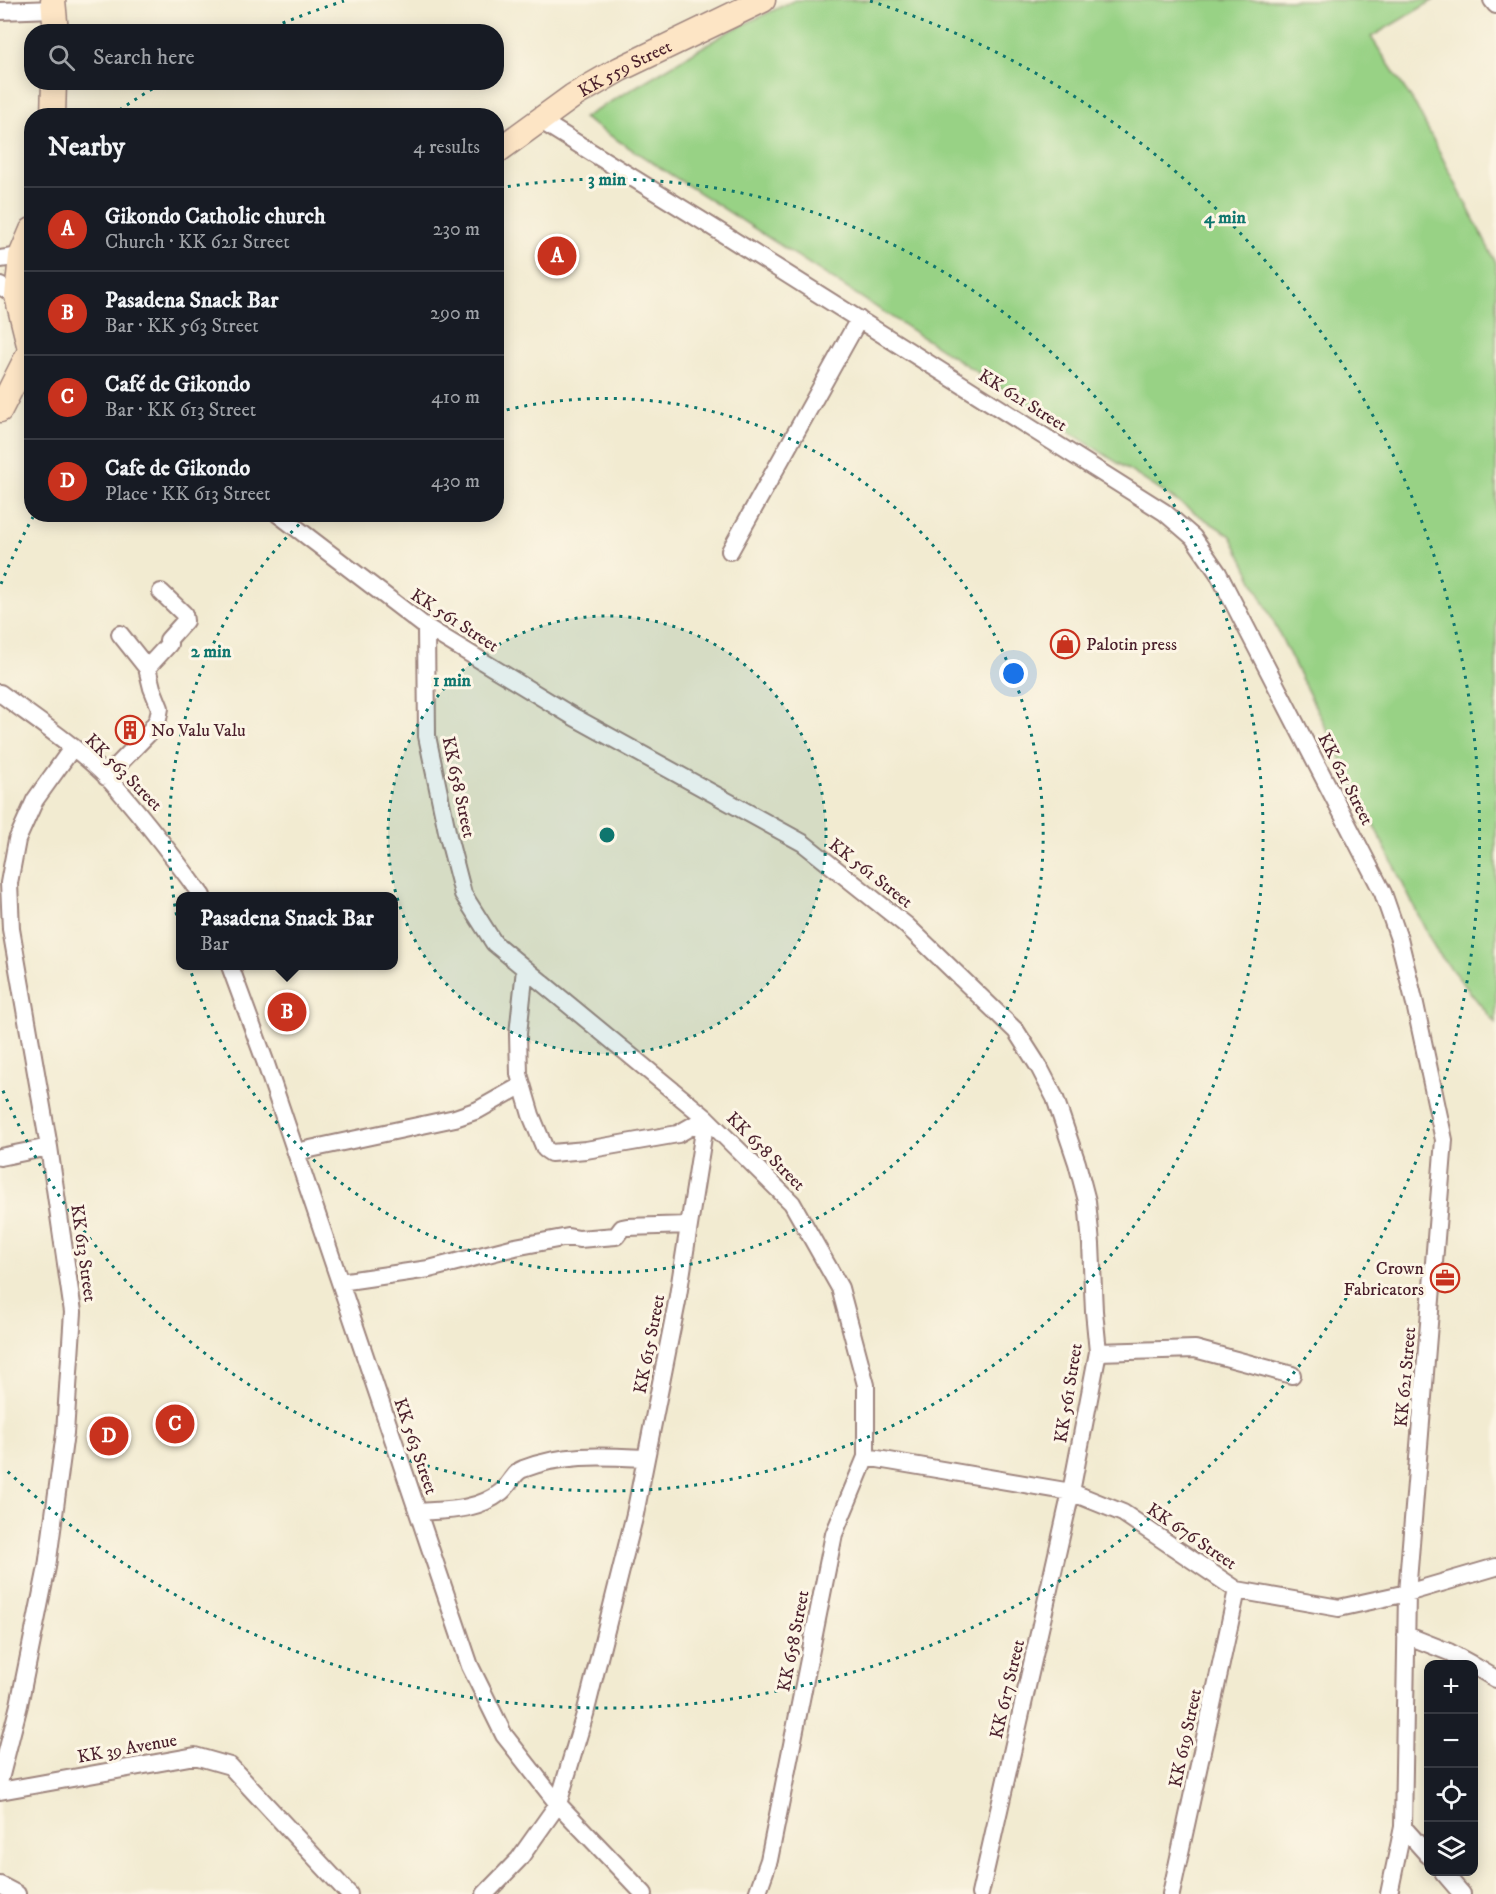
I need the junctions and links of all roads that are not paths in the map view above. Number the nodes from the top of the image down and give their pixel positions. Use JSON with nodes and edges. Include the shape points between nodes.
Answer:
{"nodes":[{"id":1,"x":763,"y":0,"type":"edge"},
{"id":2,"x":1492,"y":0,"type":"edge"},
{"id":3,"x":1496,"y":4,"type":"edge"},
{"id":4,"x":0,"y":11,"type":"edge"},
{"id":5,"x":54,"y":14,"type":"edge"},
{"id":6,"x":54,"y":90,"type":"edge"},
{"id":7,"x":53,"y":108,"type":"edge"},
{"id":8,"x":541,"y":121,"type":"junction"},
{"id":9,"x":504,"y":146,"type":"edge"},
{"id":10,"x":18,"y":257,"type":"edge"},
{"id":11,"x":16,"y":293,"type":"edge"},
{"id":12,"x":859,"y":319,"type":"junction"},
{"id":13,"x":24,"y":328,"type":"edge"},
{"id":14,"x":24,"y":365,"type":"edge"},
{"id":15,"x":0,"y":410,"type":"edge"},
{"id":16,"x":288,"y":522,"type":"edge"},
{"id":17,"x":730,"y":551,"type":"dead end"},
{"id":18,"x":161,"y":592,"type":"dead end"},
{"id":19,"x":426,"y":627,"type":"junction"},
{"id":20,"x":120,"y":634,"type":"dead end"},
{"id":21,"x":147,"y":668,"type":"junction"},
{"id":22,"x":0,"y":693,"type":"edge"},
{"id":23,"x":73,"y":747,"type":"junction"},
{"id":24,"x":106,"y":777,"type":"junction"},
{"id":25,"x":198,"y":892,"type":"edge"},
{"id":26,"x":525,"y":969,"type":"junction"},
{"id":27,"x":231,"y":970,"type":"edge"},
{"id":28,"x":522,"y":1085,"type":"junction"},
{"id":29,"x":706,"y":1118,"type":"junction"},
{"id":30,"x":49,"y":1148,"type":"junction"},
{"id":31,"x":296,"y":1152,"type":"junction"},
{"id":32,"x":0,"y":1156,"type":"edge"},
{"id":33,"x":689,"y":1225,"type":"junction"},
{"id":34,"x":340,"y":1282,"type":"junction"},
{"id":35,"x":1098,"y":1352,"type":"junction"},
{"id":36,"x":1292,"y":1375,"type":"dead end"},
{"id":37,"x":866,"y":1457,"type":"junction"},
{"id":38,"x":646,"y":1458,"type":"junction"},
{"id":39,"x":1071,"y":1492,"type":"junction"},
{"id":40,"x":418,"y":1512,"type":"junction"},
{"id":41,"x":1496,"y":1567,"type":"edge"},
{"id":42,"x":1237,"y":1590,"type":"junction"},
{"id":43,"x":1407,"y":1593,"type":"junction"},
{"id":44,"x":1406,"y":1635,"type":"junction"},
{"id":45,"x":1463,"y":1660,"type":"edge"},
{"id":46,"x":1478,"y":1668,"type":"edge"},
{"id":47,"x":1496,"y":1679,"type":"edge"},
{"id":48,"x":0,"y":1779,"type":"edge"},
{"id":49,"x":0,"y":1791,"type":"edge"},
{"id":50,"x":558,"y":1804,"type":"junction"},
{"id":51,"x":1403,"y":1827,"type":"junction"},
{"id":52,"x":1424,"y":1851,"type":"edge"},
{"id":53,"x":1446,"y":1876,"type":"edge"},
{"id":54,"x":0,"y":1885,"type":"edge"},
{"id":55,"x":17,"y":1894,"type":"edge"},
{"id":56,"x":349,"y":1894,"type":"edge"},
{"id":57,"x":485,"y":1894,"type":"edge"},
{"id":58,"x":644,"y":1894,"type":"edge"},
{"id":59,"x":757,"y":1894,"type":"edge"},
{"id":60,"x":980,"y":1894,"type":"edge"},
{"id":61,"x":1171,"y":1894,"type":"edge"},
{"id":62,"x":1389,"y":1894,"type":"edge"},
{"id":63,"x":1462,"y":1894,"type":"edge"}],
"edges":[{"from":1,"to":8,"type":"main road","name":"KK 559 Street","via":[[620,69],[573,96]]},
{"from":2,"to":3,"type":"street"},
{"from":4,"to":5,"type":"street"},
{"from":6,"to":7,"type":"main road"},
{"from":8,"to":9,"type":"main road","name":"KK 559 Street"},
{"from":8,"to":12,"type":"street","name":"KK 621 Street"},
{"from":10,"to":11,"type":"main road"},
{"from":11,"to":13,"type":"main road"},
{"from":12,"to":17,"type":"street"},
{"from":12,"to":43,"type":"street","name":"KK 621 Street","via":[[1164,512],[1193,537],[1218,573],[1383,893],[1399,939],[1444,1140]]},
{"from":14,"to":15,"type":"main road"},
{"from":16,"to":19,"type":"street","name":"KK 561 Street"},
{"from":18,"to":21,"type":"street","via":[[184,614],[185,621]]},
{"from":19,"to":26,"type":"street","name":"KK 658 Street","via":[[427,736],[463,894],[494,943]]},
{"from":19,"to":35,"type":"street","name":"KK 561 Street","via":[[574,717],[803,843],[906,925],[1016,1031],[1055,1098],[1087,1201]]},
{"from":20,"to":21,"type":"street"},
{"from":21,"to":24,"type":"street","via":[[160,708],[158,719]]},
{"from":22,"to":23,"type":"street","name":"KK 563 Street"},
{"from":23,"to":24,"type":"street","name":"KK 563 Street"},
{"from":23,"to":30,"type":"street","name":"KK 613 Street","via":[[35,800],[17,840],[9,883],[11,929]]},
{"from":24,"to":25,"type":"street","name":"KK 563 Street","via":[[160,838]]},
{"from":26,"to":28,"type":"street","via":[[518,1034]]},
{"from":26,"to":29,"type":"street","name":"KK 658 Street"},
{"from":27,"to":31,"type":"street","name":"KK 563 Street"},
{"from":28,"to":29,"type":"street","via":[[545,1149],[551,1153],[678,1134]]},
{"from":28,"to":31,"type":"street","via":[[478,1110],[454,1118]]},
{"from":29,"to":33,"type":"street","name":"KK 615 Street"},
{"from":29,"to":37,"type":"street","name":"KK 658 Street","via":[[792,1203],[840,1288],[866,1385]]},
{"from":30,"to":32,"type":"street"},
{"from":30,"to":48,"type":"street","name":"KK 613 Street","via":[[73,1312],[64,1433],[47,1567]]},
{"from":31,"to":34,"type":"street","name":"KK 563 Street"},
{"from":33,"to":34,"type":"street","via":[[627,1227],[616,1236],[568,1238],[429,1269]]},
{"from":33,"to":38,"type":"street","name":"KK 615 Street"},
{"from":34,"to":40,"type":"street","name":"KK 563 Street"},
{"from":35,"to":36,"type":"street","via":[[1195,1349]]},
{"from":35,"to":39,"type":"street","name":"KK 561 Street"},
{"from":37,"to":39,"type":"street","name":"KK 676 Street"},
{"from":37,"to":59,"type":"street","name":"KK 658 Street","via":[[834,1534],[770,1860]]},
{"from":38,"to":40,"type":"street","via":[[565,1457],[519,1470],[501,1492],[481,1505]]},
{"from":38,"to":50,"type":"street","name":"KK 615 Street","via":[[606,1635]]},
{"from":39,"to":42,"type":"street","name":"KK 676 Street","via":[[1123,1513]]},
{"from":39,"to":60,"type":"street","name":"KK 617 Street"},
{"from":40,"to":50,"type":"street","name":"KK 563 Street","via":[[470,1666],[504,1735]]},
{"from":41,"to":43,"type":"street","name":"KK 676 Street"},
{"from":42,"to":43,"type":"street","name":"KK 676 Street","via":[[1339,1608]]},
{"from":42,"to":61,"type":"street","name":"KK 619 Street"},
{"from":43,"to":44,"type":"street","name":"KK 621 Street"},
{"from":44,"to":45,"type":"street"},
{"from":44,"to":51,"type":"street","name":"KK 621 Street"},
{"from":46,"to":47,"type":"street"},
{"from":49,"to":56,"type":"street","name":"KK 39 Avenue","via":[[195,1756],[230,1766]]},
{"from":50,"to":57,"type":"street","name":"KK 615 Street","via":[[519,1859]]},
{"from":50,"to":58,"type":"street","name":"KK 563 Street"},
{"from":51,"to":52,"type":"street"},
{"from":51,"to":62,"type":"street","name":"KK 621 Street"},
{"from":53,"to":63,"type":"street"},
{"from":54,"to":55,"type":"street"}]}
